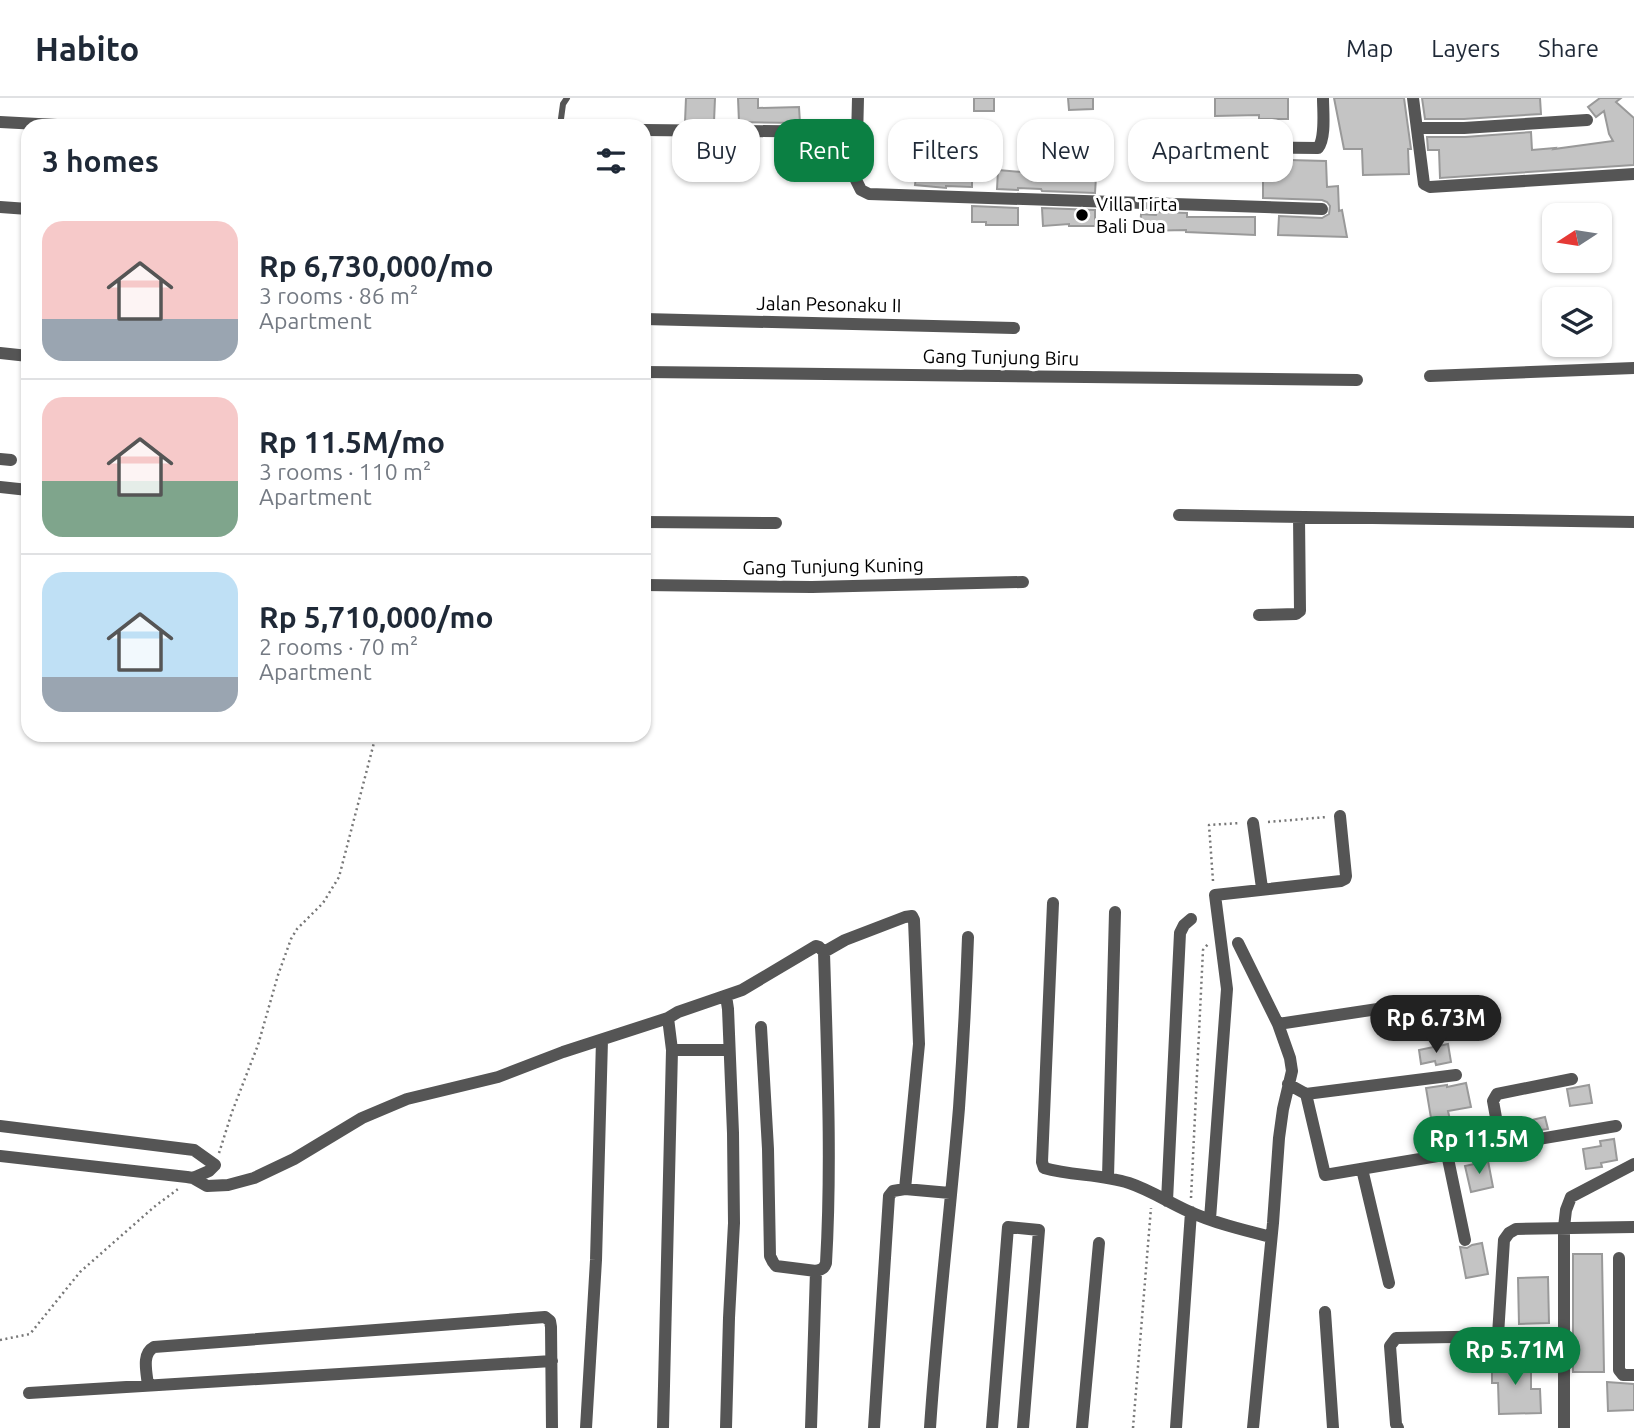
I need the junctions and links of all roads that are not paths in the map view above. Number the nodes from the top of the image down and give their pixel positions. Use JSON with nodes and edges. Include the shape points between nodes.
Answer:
{"nodes":[{"id":1,"x":567,"y":98,"type":"edge"},
{"id":2,"x":858,"y":98,"type":"edge"},
{"id":3,"x":1323,"y":98,"type":"edge"},
{"id":4,"x":1413,"y":98,"type":"edge"},
{"id":5,"x":561,"y":119,"type":"edge"},
{"id":6,"x":857,"y":119,"type":"edge"},
{"id":7,"x":1587,"y":120,"type":"dead end"},
{"id":8,"x":0,"y":122,"type":"edge"},
{"id":9,"x":21,"y":123,"type":"edge"},
{"id":10,"x":1417,"y":128,"type":"junction"},
{"id":11,"x":651,"y":130,"type":"edge"},
{"id":12,"x":774,"y":131,"type":"edge"},
{"id":13,"x":1293,"y":148,"type":"edge"},
{"id":14,"x":1634,"y":174,"type":"edge"},
{"id":15,"x":857,"y":182,"type":"edge"},
{"id":16,"x":0,"y":207,"type":"edge"},
{"id":17,"x":21,"y":208,"type":"edge"},
{"id":18,"x":1322,"y":209,"type":"dead end"},
{"id":19,"x":651,"y":319,"type":"edge"},
{"id":20,"x":1014,"y":328,"type":"dead end"},
{"id":21,"x":0,"y":353,"type":"edge"},
{"id":22,"x":21,"y":355,"type":"edge"},
{"id":23,"x":1634,"y":368,"type":"edge"},
{"id":24,"x":651,"y":372,"type":"edge"},
{"id":25,"x":1430,"y":376,"type":"dead end"},
{"id":26,"x":1357,"y":380,"type":"dead end"},
{"id":27,"x":0,"y":487,"type":"edge"},
{"id":28,"x":21,"y":489,"type":"edge"},
{"id":29,"x":1180,"y":515,"type":"dead end"},
{"id":30,"x":1299,"y":517,"type":"junction"},
{"id":31,"x":651,"y":522,"type":"edge"},
{"id":32,"x":1634,"y":522,"type":"edge"},
{"id":33,"x":776,"y":523,"type":"dead end"},
{"id":34,"x":1023,"y":582,"type":"dead end"},
{"id":35,"x":651,"y":586,"type":"edge"},
{"id":36,"x":1259,"y":615,"type":"dead end"},
{"id":37,"x":1340,"y":816,"type":"dead end"},
{"id":38,"x":1253,"y":823,"type":"dead end"},
{"id":39,"x":1262,"y":888,"type":"junction"},
{"id":40,"x":1053,"y":902,"type":"dead end"},
{"id":41,"x":1115,"y":912,"type":"dead end"},
{"id":42,"x":1191,"y":919,"type":"dead end"},
{"id":43,"x":968,"y":937,"type":"dead end"},
{"id":44,"x":1238,"y":943,"type":"dead end"},
{"id":45,"x":824,"y":952,"type":"junction"},
{"id":46,"x":726,"y":996,"type":"junction"},
{"id":47,"x":1391,"y":1007,"type":"dead end"},
{"id":48,"x":668,"y":1018,"type":"junction"},
{"id":49,"x":1278,"y":1024,"type":"junction"},
{"id":50,"x":761,"y":1027,"type":"dead end"},
{"id":51,"x":602,"y":1040,"type":"junction"},
{"id":52,"x":672,"y":1050,"type":"junction"},
{"id":53,"x":729,"y":1050,"type":"junction"},
{"id":54,"x":1457,"y":1075,"type":"dead end"},
{"id":55,"x":1572,"y":1079,"type":"dead end"},
{"id":56,"x":1288,"y":1084,"type":"junction"},
{"id":57,"x":1306,"y":1094,"type":"junction"},
{"id":58,"x":0,"y":1126,"type":"edge"},
{"id":59,"x":1616,"y":1126,"type":"dead end"},
{"id":60,"x":1502,"y":1145,"type":"junction"},
{"id":61,"x":1447,"y":1154,"type":"junction"},
{"id":62,"x":0,"y":1156,"type":"edge"},
{"id":63,"x":1634,"y":1164,"type":"edge"},
{"id":64,"x":1362,"y":1168,"type":"junction"},
{"id":65,"x":1108,"y":1177,"type":"junction"},
{"id":66,"x":198,"y":1181,"type":"junction"},
{"id":67,"x":905,"y":1189,"type":"junction"},
{"id":68,"x":950,"y":1193,"type":"junction"},
{"id":69,"x":1167,"y":1201,"type":"junction"},
{"id":70,"x":1191,"y":1212,"type":"junction"},
{"id":71,"x":1210,"y":1219,"type":"junction"},
{"id":72,"x":1564,"y":1227,"type":"junction"},
{"id":73,"x":1634,"y":1227,"type":"edge"},
{"id":74,"x":1271,"y":1237,"type":"junction"},
{"id":75,"x":1465,"y":1240,"type":"dead end"},
{"id":76,"x":1098,"y":1243,"type":"dead end"},
{"id":77,"x":1619,"y":1258,"type":"dead end"},
{"id":78,"x":816,"y":1271,"type":"junction"},
{"id":79,"x":1389,"y":1283,"type":"dead end"},
{"id":80,"x":1325,"y":1312,"type":"dead end"},
{"id":81,"x":1498,"y":1335,"type":"junction"},
{"id":82,"x":1563,"y":1335,"type":"junction"},
{"id":83,"x":552,"y":1361,"type":"junction"},
{"id":84,"x":1634,"y":1375,"type":"edge"},
{"id":85,"x":148,"y":1386,"type":"junction"},
{"id":86,"x":29,"y":1394,"type":"dead end"},
{"id":87,"x":552,"y":1428,"type":"edge"},
{"id":88,"x":586,"y":1428,"type":"edge"},
{"id":89,"x":663,"y":1428,"type":"edge"},
{"id":90,"x":726,"y":1428,"type":"edge"},
{"id":91,"x":811,"y":1428,"type":"edge"},
{"id":92,"x":874,"y":1428,"type":"edge"},
{"id":93,"x":930,"y":1428,"type":"edge"},
{"id":94,"x":992,"y":1428,"type":"edge"},
{"id":95,"x":1023,"y":1428,"type":"edge"},
{"id":96,"x":1082,"y":1428,"type":"edge"},
{"id":97,"x":1175,"y":1428,"type":"edge"},
{"id":98,"x":1253,"y":1428,"type":"edge"},
{"id":99,"x":1333,"y":1428,"type":"edge"},
{"id":100,"x":1398,"y":1428,"type":"edge"},
{"id":101,"x":1564,"y":1428,"type":"edge"}],
"edges":[{"from":1,"to":5,"type":"lane"},
{"from":2,"to":6,"type":"street"},
{"from":3,"to":13,"type":"street","via":[[1321,146]]},
{"from":4,"to":10,"type":"street"},
{"from":7,"to":10,"type":"street"},
{"from":8,"to":9,"type":"street"},
{"from":10,"to":14,"type":"street","via":[[1424,184],[1430,187]]},
{"from":11,"to":12,"type":"street"},
{"from":15,"to":18,"type":"street","via":[[869,194]]},
{"from":16,"to":17,"type":"street"},
{"from":19,"to":20,"type":"street","name":"Jalan Pesonaku II"},
{"from":21,"to":22,"type":"street"},
{"from":23,"to":25,"type":"street"},
{"from":24,"to":26,"type":"street","name":"Gang Tunjung Biru"},
{"from":27,"to":28,"type":"street"},
{"from":29,"to":30,"type":"street"},
{"from":30,"to":32,"type":"street"},
{"from":30,"to":36,"type":"street","via":[[1300,611]]},
{"from":31,"to":33,"type":"street"},
{"from":34,"to":35,"type":"street","name":"Gang Tunjung Kuning"},
{"from":37,"to":39,"type":"street","via":[[1345,879]]},
{"from":38,"to":39,"type":"street"},
{"from":39,"to":71,"type":"street","via":[[1214,895],[1227,989]]},
{"from":40,"to":65,"type":"street","via":[[1042,1163],[1050,1170]]},
{"from":41,"to":65,"type":"street"},
{"from":42,"to":69,"type":"street","via":[[1180,933]]},
{"from":43,"to":68,"type":"street"},
{"from":44,"to":49,"type":"street"},
{"from":45,"to":46,"type":"street","via":[[816,946]]},
{"from":45,"to":67,"type":"street","via":[[905,917],[914,920],[919,1044]]},
{"from":45,"to":78,"type":"street","via":[[828,1217],[826,1263]]},
{"from":46,"to":48,"type":"street"},
{"from":46,"to":53,"type":"street"},
{"from":47,"to":49,"type":"street"},
{"from":48,"to":51,"type":"street"},
{"from":48,"to":52,"type":"street"},
{"from":49,"to":56,"type":"street","via":[[1291,1064]]},
{"from":50,"to":78,"type":"street","via":[[770,1256],[776,1266]]},
{"from":51,"to":66,"type":"street","via":[[498,1077],[407,1099],[362,1118],[254,1178],[218,1186]]},
{"from":51,"to":88,"type":"street"},
{"from":52,"to":53,"type":"street"},
{"from":52,"to":89,"type":"street"},
{"from":53,"to":90,"type":"street","via":[[734,1223]]},
{"from":54,"to":57,"type":"street"},
{"from":55,"to":60,"type":"street","via":[[1497,1094],[1493,1101]]},
{"from":56,"to":57,"type":"street"},
{"from":56,"to":74,"type":"street"},
{"from":57,"to":64,"type":"street","via":[[1325,1175]]},
{"from":58,"to":66,"type":"street","via":[[194,1150],[215,1165]]},
{"from":59,"to":60,"type":"street"},
{"from":60,"to":61,"type":"street"},
{"from":61,"to":64,"type":"street"},
{"from":61,"to":75,"type":"street"},
{"from":62,"to":66,"type":"street"},
{"from":63,"to":72,"type":"street","via":[[1571,1197]]},
{"from":64,"to":79,"type":"street"},
{"from":65,"to":69,"type":"street"},
{"from":67,"to":68,"type":"street"},
{"from":67,"to":92,"type":"street","via":[[889,1196]]},
{"from":68,"to":93,"type":"street"},
{"from":69,"to":70,"type":"street"},
{"from":70,"to":71,"type":"street"},
{"from":70,"to":97,"type":"street"},
{"from":71,"to":74,"type":"street"},
{"from":72,"to":73,"type":"street"},
{"from":72,"to":81,"type":"street","via":[[1516,1229],[1504,1240]]},
{"from":72,"to":82,"type":"street"},
{"from":74,"to":98,"type":"street"},
{"from":76,"to":96,"type":"street"},
{"from":77,"to":84,"type":"street","via":[[1619,1370]]},
{"from":78,"to":91,"type":"street"},
{"from":80,"to":99,"type":"street"},
{"from":81,"to":82,"type":"street"},
{"from":81,"to":100,"type":"street","via":[[1392,1341]]},
{"from":82,"to":101,"type":"street"},
{"from":83,"to":85,"type":"street"},
{"from":83,"to":85,"type":"street","via":[[551,1327],[545,1317],[154,1347],[146,1355]]},
{"from":83,"to":87,"type":"street"},
{"from":85,"to":86,"type":"street"},
{"from":94,"to":95,"type":"street","via":[[1008,1227],[1039,1230]]}]}
